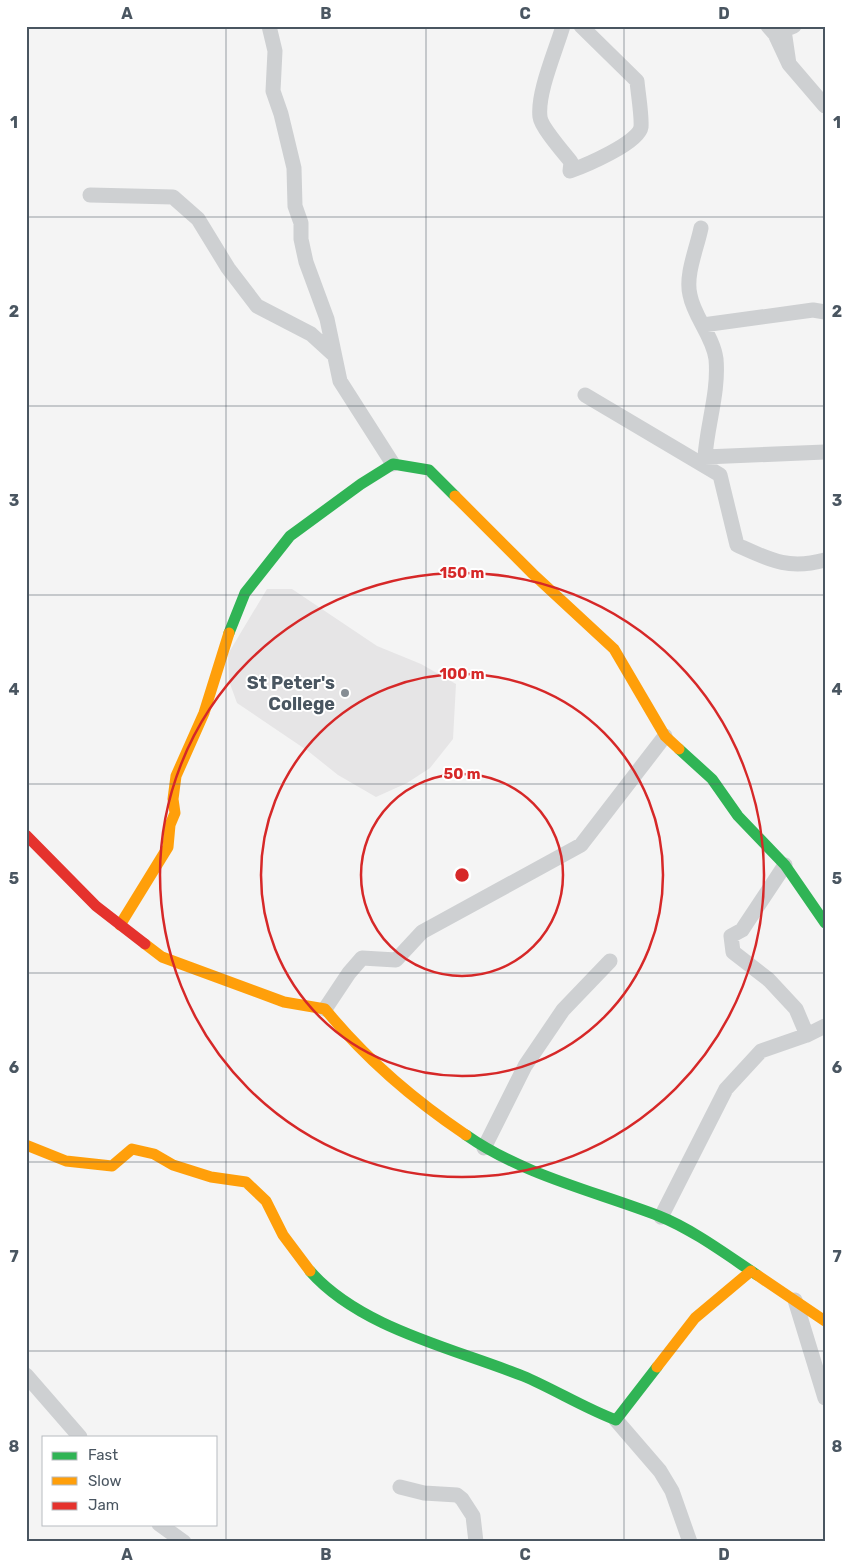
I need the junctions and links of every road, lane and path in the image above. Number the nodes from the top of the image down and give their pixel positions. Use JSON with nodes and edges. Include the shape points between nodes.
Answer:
{"nodes":[{"id":1,"x":269,"y":26,"type":"edge"},
{"id":2,"x":563,"y":26,"type":"edge"},
{"id":3,"x":581,"y":26,"type":"edge"},
{"id":4,"x":768,"y":26,"type":"edge"},
{"id":5,"x":794,"y":26,"type":"edge"},
{"id":6,"x":789,"y":64,"type":"junction"},
{"id":7,"x":825,"y":106,"type":"edge"},
{"id":8,"x":90,"y":195,"type":"dead end"},
{"id":9,"x":701,"y":228,"type":"dead end"},
{"id":10,"x":825,"y":312,"type":"edge"},
{"id":11,"x":703,"y":325,"type":"junction"},
{"id":12,"x":334,"y":355,"type":"junction"},
{"id":13,"x":585,"y":395,"type":"dead end"},
{"id":14,"x":825,"y":452,"type":"edge"},
{"id":15,"x":705,"y":458,"type":"junction"},
{"id":16,"x":393,"y":464,"type":"junction"},
{"id":17,"x":720,"y":475,"type":"junction"},
{"id":18,"x":825,"y":560,"type":"edge"},
{"id":19,"x":664,"y":736,"type":"junction"},
{"id":20,"x":26,"y":835,"type":"edge"},
{"id":21,"x":785,"y":865,"type":"junction"},
{"id":22,"x":825,"y":923,"type":"edge"},
{"id":23,"x":120,"y":924,"type":"junction"},
{"id":24,"x":610,"y":961,"type":"dead end"},
{"id":25,"x":325,"y":1009,"type":"junction"},
{"id":26,"x":825,"y":1026,"type":"edge"},
{"id":27,"x":807,"y":1035,"type":"junction"},
{"id":28,"x":26,"y":1145,"type":"edge"},
{"id":29,"x":484,"y":1148,"type":"junction"},
{"id":30,"x":661,"y":1217,"type":"junction"},
{"id":31,"x":751,"y":1271,"type":"junction"},
{"id":32,"x":795,"y":1300,"type":"junction"},
{"id":33,"x":825,"y":1321,"type":"edge"},
{"id":34,"x":26,"y":1375,"type":"edge"},
{"id":35,"x":825,"y":1398,"type":"edge"},
{"id":36,"x":616,"y":1420,"type":"junction"},
{"id":37,"x":79,"y":1436,"type":"edge"},
{"id":38,"x":400,"y":1487,"type":"dead end"},
{"id":39,"x":162,"y":1526,"type":"edge"},
{"id":40,"x":184,"y":1542,"type":"edge"},
{"id":41,"x":476,"y":1542,"type":"edge"},
{"id":42,"x":690,"y":1542,"type":"edge"}],
"edges":[{"from":1,"to":12,"type":"street","via":[[275,51],[273,91],[282,114],[294,168],[303,247],[327,319]]},
{"from":2,"to":3,"type":"street","via":[[550,64],[540,118],[571,162],[570,171],[596,161],[635,137],[642,125],[637,80]]},
{"from":4,"to":6,"type":"street"},
{"from":5,"to":6,"type":"street","via":[[784,30]]},
{"from":6,"to":7,"type":"street"},
{"from":8,"to":12,"type":"street","via":[[173,197],[198,219],[228,268],[257,306],[311,334]]},
{"from":9,"to":11,"type":"street","via":[[689,284],[692,302]]},
{"from":10,"to":11,"type":"street","via":[[813,310]]},
{"from":11,"to":15,"type":"street","via":[[716,359]]},
{"from":12,"to":16,"type":"street","via":[[340,381]]},
{"from":13,"to":17,"type":"street"},
{"from":14,"to":15,"type":"street"},
{"from":15,"to":17,"type":"street"},
{"from":16,"to":19,"type":"street","via":[[430,470],[614,649]]},
{"from":16,"to":23,"type":"street","via":[[290,536],[245,592],[232,620],[204,713],[176,776],[173,799],[176,813],[170,825],[168,847]]},
{"from":17,"to":18,"type":"street","via":[[736,546],[780,563],[804,565]]},
{"from":19,"to":21,"type":"street","via":[[712,779],[738,816]]},
{"from":19,"to":25,"type":"street","via":[[581,844],[422,932],[396,960],[362,958]]},
{"from":20,"to":23,"type":"street","via":[[96,906]]},
{"from":21,"to":22,"type":"street"},
{"from":21,"to":27,"type":"street","via":[[742,930],[732,936],[733,952],[769,980],[796,1009]]},
{"from":23,"to":25,"type":"street","via":[[162,957],[284,1002]]},
{"from":24,"to":29,"type":"street","via":[[563,1010],[525,1066]]},
{"from":25,"to":29,"type":"street","via":[[348,1036],[429,1110]]},
{"from":26,"to":27,"type":"street"},
{"from":27,"to":30,"type":"street","via":[[761,1050],[726,1089]]},
{"from":28,"to":36,"type":"street","via":[[66,1161],[112,1166],[132,1149],[154,1154],[174,1165],[211,1177],[246,1182],[266,1202],[283,1235],[309,1270],[343,1302],[445,1348],[524,1377]]},
{"from":29,"to":30,"type":"street","via":[[543,1175]]},
{"from":30,"to":31,"type":"street"},
{"from":31,"to":32,"type":"street"},
{"from":31,"to":36,"type":"street","via":[[696,1318]]},
{"from":32,"to":33,"type":"street"},
{"from":32,"to":35,"type":"street"},
{"from":34,"to":37,"type":"street"},
{"from":36,"to":42,"type":"street","via":[[660,1471],[672,1491]]},
{"from":38,"to":41,"type":"street","via":[[424,1493],[457,1495],[473,1516]]},
{"from":39,"to":40,"type":"street"}]}
